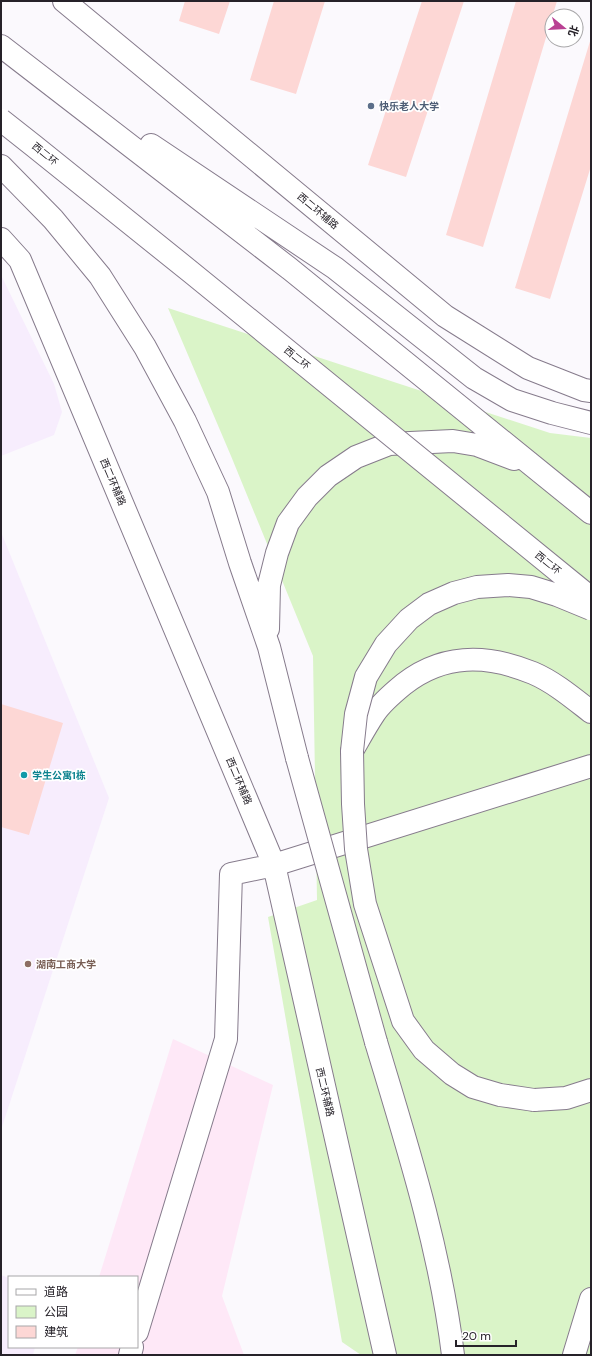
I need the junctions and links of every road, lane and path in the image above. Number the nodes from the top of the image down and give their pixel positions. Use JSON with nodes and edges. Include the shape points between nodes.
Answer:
{"nodes":[{"id":1,"x":64,"y":1,"type":"edge"},
{"id":2,"x":1,"y":46,"type":"edge"},
{"id":3,"x":1,"y":120,"type":"edge"},
{"id":4,"x":1,"y":166,"type":"edge"},
{"id":5,"x":1,"y":239,"type":"edge"},
{"id":6,"x":591,"y":391,"type":"edge"},
{"id":7,"x":591,"y":423,"type":"edge"},
{"id":8,"x":545,"y":476,"type":"junction"},
{"id":9,"x":591,"y":513,"type":"edge"},
{"id":10,"x":591,"y":598,"type":"edge"},
{"id":11,"x":591,"y":609,"type":"edge"},
{"id":12,"x":269,"y":647,"type":"junction"},
{"id":13,"x":591,"y":712,"type":"edge"},
{"id":14,"x":352,"y":751,"type":"junction"},
{"id":15,"x":591,"y":766,"type":"edge"},
{"id":16,"x":274,"y":865,"type":"junction"},
{"id":17,"x":591,"y":1090,"type":"edge"},
{"id":18,"x":591,"y":1299,"type":"edge"},
{"id":19,"x":138,"y":1329,"type":"edge"},
{"id":20,"x":385,"y":1355,"type":"edge"},
{"id":21,"x":453,"y":1355,"type":"edge"},
{"id":22,"x":574,"y":1355,"type":"edge"}],
"edges":[{"from":1,"to":6,"type":"main road","name":"西二环辅路","via":[[445,316],[528,368]]},
{"from":2,"to":7,"type":"main road","via":[[336,268],[474,378],[512,400]]},
{"from":2,"to":8,"type":"main road","via":[[290,269]]},
{"from":3,"to":10,"type":"main road","name":"西二环","bridge":true},
{"from":4,"to":12,"type":"main road","via":[[53,220],[100,276],[144,347],[185,421],[218,492]]},
{"from":5,"to":16,"type":"main road","name":"西二环辅路","via":[[20,260]]},
{"from":8,"to":9,"type":"main road"},
{"from":8,"to":12,"type":"main road","via":[[510,457],[477,445],[453,441],[389,444],[356,457],[328,476],[307,497],[288,523],[269,585]]},
{"from":11,"to":14,"type":"main road","bridge":true,"via":[[531,587],[508,586],[470,589],[430,604],[409,619],[386,644],[366,677],[356,714]]},
{"from":12,"to":21,"type":"main road","bridge":true,"via":[[297,758],[432,1235]]},
{"from":13,"to":14,"type":"main road","via":[[554,685],[534,674],[501,662],[467,659],[448,662],[415,676],[394,692],[374,714]]},
{"from":14,"to":17,"type":"main road","bridge":true,"via":[[356,849],[365,904],[403,1021],[424,1050],[452,1074],[473,1087],[500,1095],[534,1100],[566,1098]]},
{"from":15,"to":16,"type":"main road"},
{"from":16,"to":19,"type":"main road","via":[[231,874],[226,1039]]},
{"from":16,"to":20,"type":"main road","name":"西二环辅路"},
{"from":18,"to":22,"type":"main road"}]}
